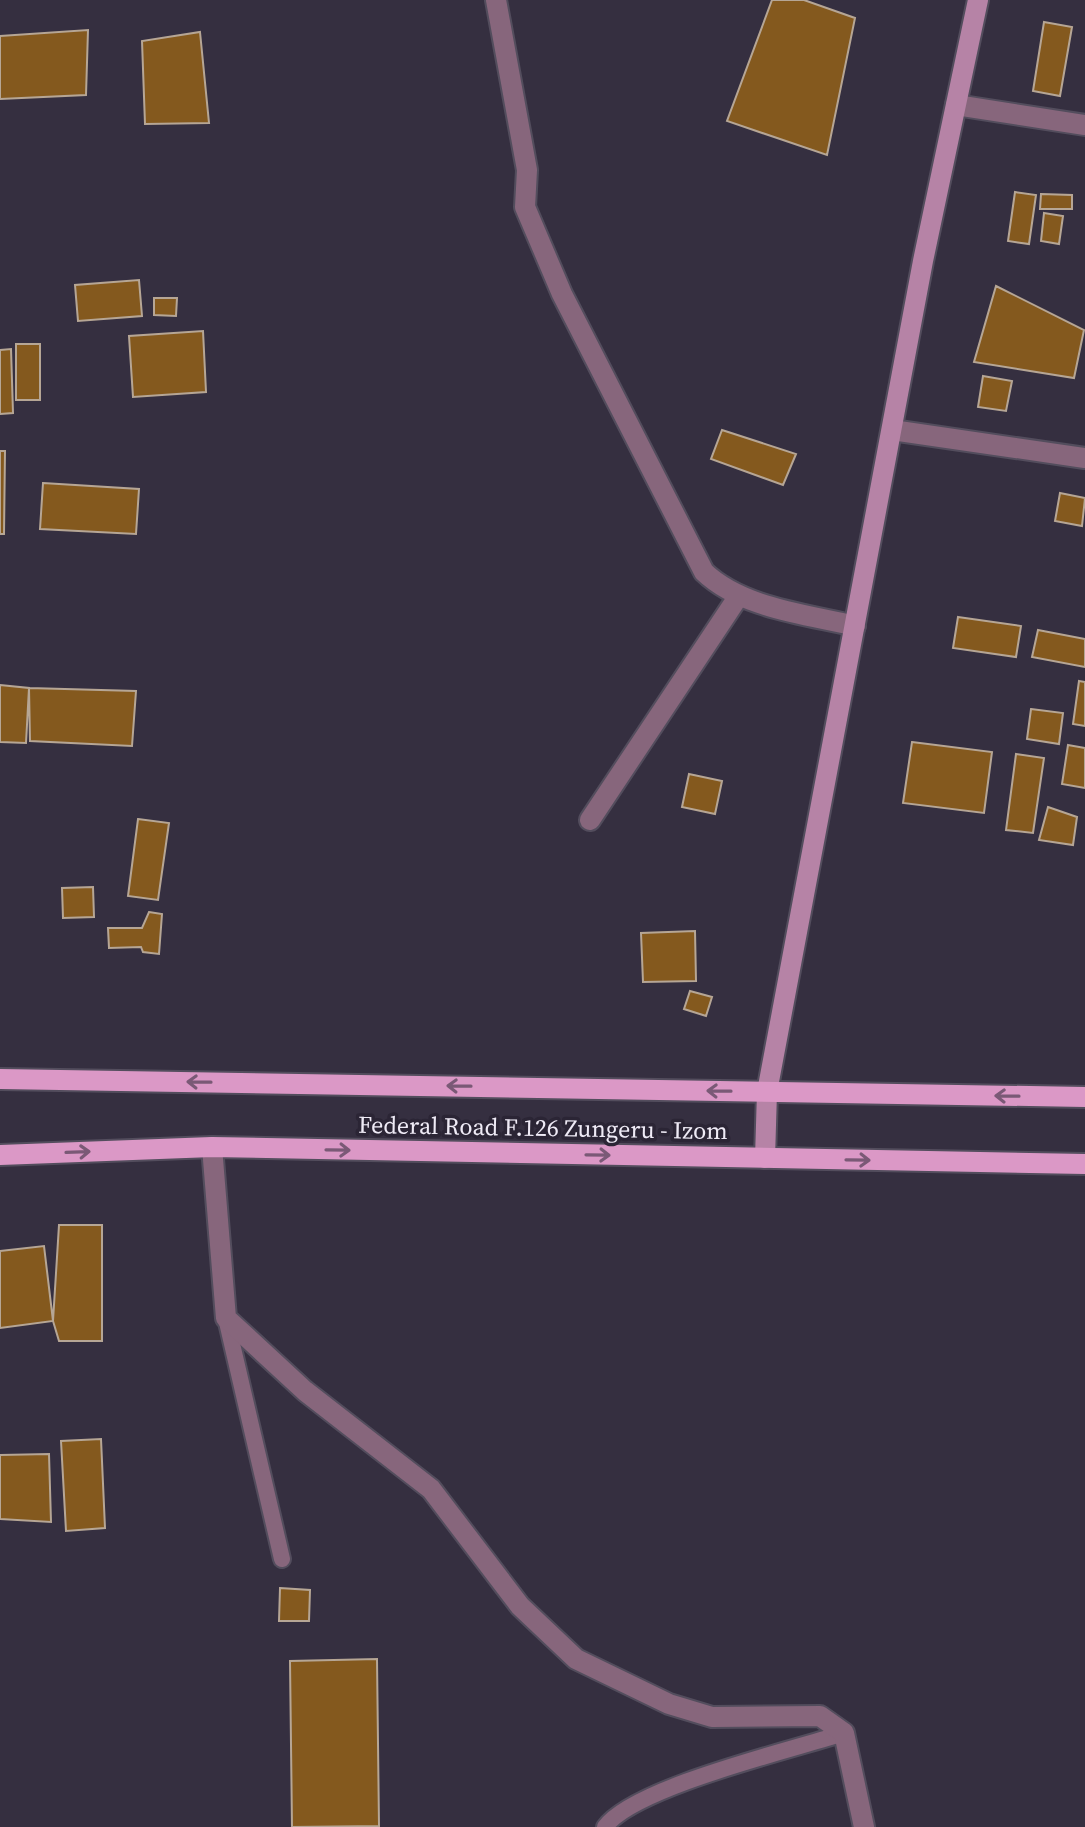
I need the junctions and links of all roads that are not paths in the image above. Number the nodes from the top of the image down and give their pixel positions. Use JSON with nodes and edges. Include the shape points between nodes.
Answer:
{"nodes":[{"id":1,"x":496,"y":0,"type":"edge"},
{"id":2,"x":978,"y":0,"type":"edge"},
{"id":3,"x":956,"y":105,"type":"junction"},
{"id":4,"x":1085,"y":125,"type":"edge"},
{"id":5,"x":892,"y":430,"type":"junction"},
{"id":6,"x":1085,"y":458,"type":"edge"},
{"id":7,"x":738,"y":597,"type":"junction"},
{"id":8,"x":855,"y":626,"type":"junction"},
{"id":9,"x":590,"y":820,"type":"dead end"},
{"id":10,"x":0,"y":1079,"type":"edge"},
{"id":11,"x":767,"y":1092,"type":"junction"},
{"id":12,"x":1085,"y":1097,"type":"edge"},
{"id":13,"x":212,"y":1147,"type":"junction"},
{"id":14,"x":0,"y":1155,"type":"edge"},
{"id":15,"x":765,"y":1158,"type":"junction"},
{"id":16,"x":1085,"y":1164,"type":"edge"},
{"id":17,"x":226,"y":1318,"type":"junction"},
{"id":18,"x":282,"y":1559,"type":"dead end"},
{"id":19,"x":844,"y":1733,"type":"junction"},
{"id":20,"x":605,"y":1827,"type":"edge"},
{"id":21,"x":864,"y":1827,"type":"edge"}],
"edges":[{"from":1,"to":7,"type":"street","via":[[527,170],[525,207],[562,294],[704,572]]},
{"from":2,"to":3,"type":"street"},
{"from":3,"to":4,"type":"street"},
{"from":3,"to":5,"type":"street"},
{"from":5,"to":6,"type":"street"},
{"from":5,"to":8,"type":"street"},
{"from":7,"to":8,"type":"street"},
{"from":7,"to":9,"type":"street"},
{"from":8,"to":11,"type":"street"},
{"from":11,"to":10,"type":"main road","name":"Federal Road F.126 Zungeru - Izom","one_way":true},
{"from":12,"to":11,"type":"main road","name":"Federal Road F.126 Zungeru - Izom","one_way":true},
{"from":11,"to":15,"type":"street"},
{"from":14,"to":13,"type":"main road","name":"Federal Road F.126 Zungeru - Izom","one_way":true},
{"from":13,"to":15,"type":"main road","name":"Federal Road F.126 Zungeru - Izom","one_way":true},
{"from":13,"to":17,"type":"street"},
{"from":15,"to":16,"type":"main road","name":"Federal Road F.126 Zungeru - Izom","one_way":true},
{"from":17,"to":18,"type":"lane"},
{"from":17,"to":19,"type":"street","via":[[305,1391],[431,1489],[520,1606],[576,1659],[669,1704],[712,1717],[820,1716]]},
{"from":19,"to":20,"type":"lane","via":[[665,1788],[613,1816]]},
{"from":19,"to":21,"type":"street"}]}
